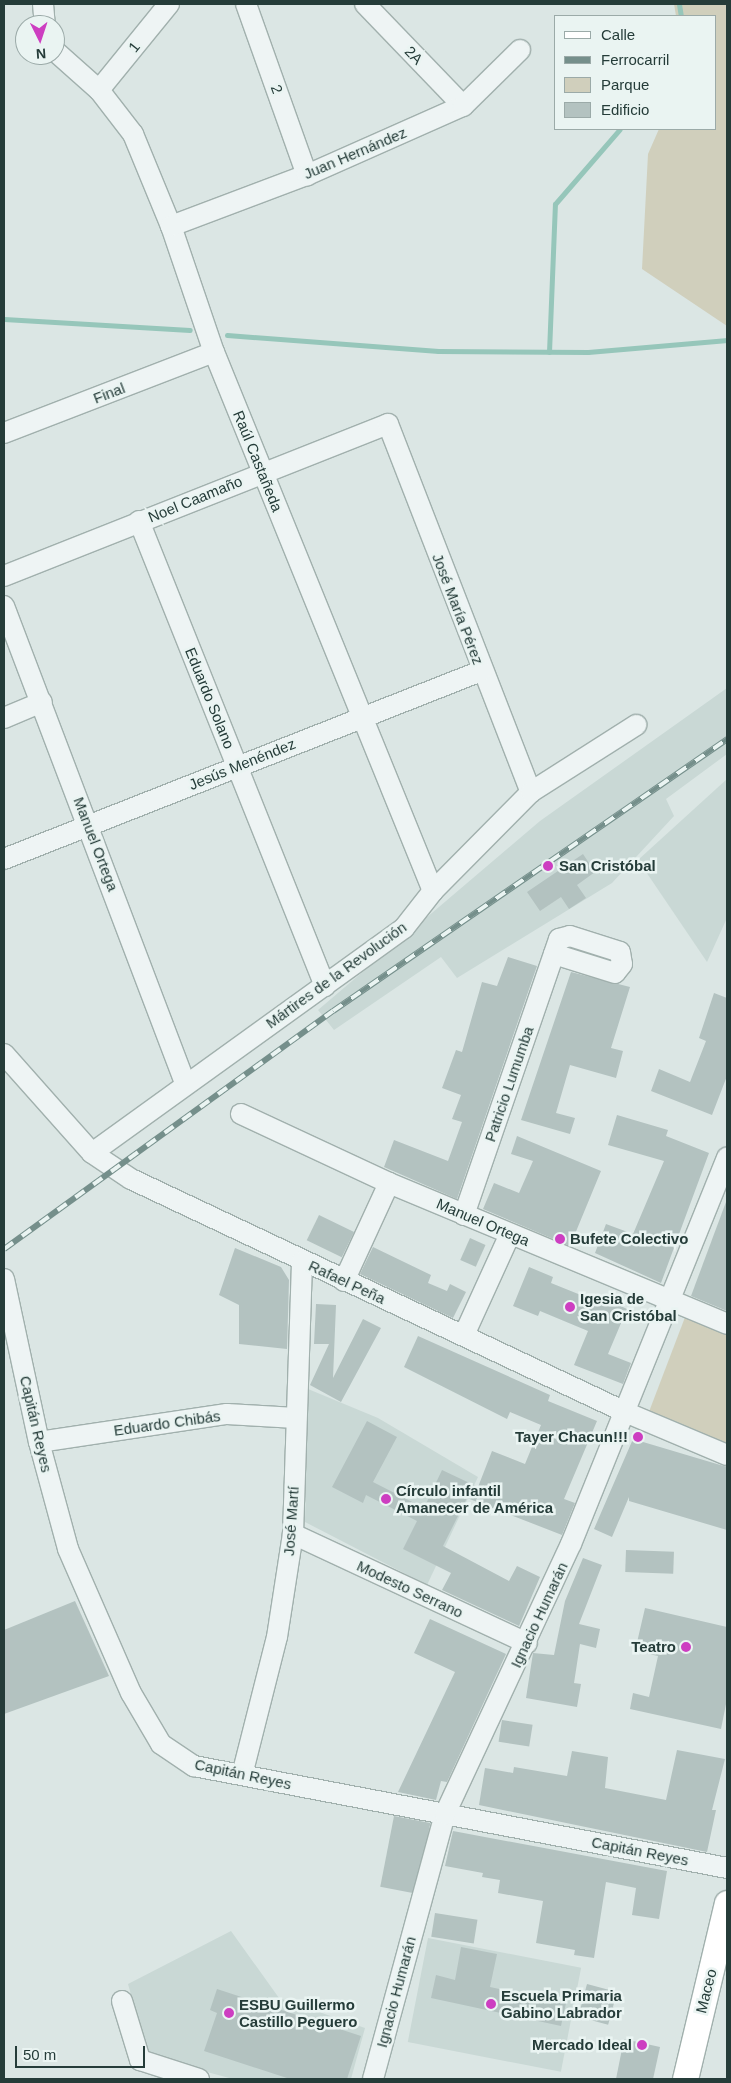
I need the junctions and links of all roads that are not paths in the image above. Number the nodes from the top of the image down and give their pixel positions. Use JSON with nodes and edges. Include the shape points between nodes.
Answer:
{"nodes":[{"id":1,"x":169,"y":4,"type":"edge"},
{"id":2,"x":246,"y":4,"type":"edge"},
{"id":3,"x":365,"y":4,"type":"edge"},
{"id":4,"x":520,"y":50,"type":"dead end"},
{"id":5,"x":65,"y":60,"type":"edge"},
{"id":6,"x":99,"y":90,"type":"junction"},
{"id":7,"x":463,"y":106,"type":"junction"},
{"id":8,"x":308,"y":175,"type":"junction"},
{"id":9,"x":171,"y":226,"type":"junction"},
{"id":10,"x":214,"y":352,"type":"junction"},
{"id":11,"x":388,"y":424,"type":"joint"},
{"id":12,"x":4,"y":434,"type":"edge"},
{"id":13,"x":262,"y":472,"type":"junction"},
{"id":14,"x":139,"y":521,"type":"junction"},
{"id":15,"x":4,"y":576,"type":"edge"},
{"id":16,"x":4,"y":606,"type":"edge"},
{"id":17,"x":481,"y":670,"type":"junction"},
{"id":18,"x":42,"y":702,"type":"junction"},
{"id":19,"x":359,"y":716,"type":"junction"},
{"id":20,"x":4,"y":718,"type":"edge"},
{"id":21,"x":636,"y":725,"type":"dead end"},
{"id":22,"x":237,"y":766,"type":"junction"},
{"id":23,"x":531,"y":792,"type":"junction"},
{"id":24,"x":90,"y":825,"type":"junction"},
{"id":25,"x":4,"y":860,"type":"edge"},
{"id":26,"x":433,"y":891,"type":"junction"},
{"id":27,"x":554,"y":954,"type":"dead end"},
{"id":28,"x":325,"y":986,"type":"junction"},
{"id":29,"x":4,"y":1054,"type":"edge"},
{"id":30,"x":185,"y":1083,"type":"junction"},
{"id":31,"x":241,"y":1114,"type":"dead end"},
{"id":32,"x":92,"y":1153,"type":"junction"},
{"id":33,"x":727,"y":1157,"type":"edge"},
{"id":34,"x":389,"y":1183,"type":"junction"},
{"id":35,"x":464,"y":1215,"type":"junction"},
{"id":36,"x":510,"y":1234,"type":"junction"},
{"id":37,"x":302,"y":1261,"type":"junction"},
{"id":38,"x":4,"y":1279,"type":"edge"},
{"id":39,"x":344,"y":1281,"type":"junction"},
{"id":40,"x":670,"y":1301,"type":"junction"},
{"id":41,"x":727,"y":1324,"type":"edge"},
{"id":42,"x":464,"y":1334,"type":"junction"},
{"id":43,"x":625,"y":1412,"type":"junction"},
{"id":44,"x":296,"y":1418,"type":"junction"},
{"id":45,"x":39,"y":1442,"type":"junction"},
{"id":46,"x":727,"y":1456,"type":"edge"},
{"id":47,"x":293,"y":1534,"type":"junction"},
{"id":48,"x":526,"y":1643,"type":"junction"},
{"id":49,"x":242,"y":1775,"type":"junction"},
{"id":50,"x":445,"y":1814,"type":"junction"},
{"id":51,"x":727,"y":1868,"type":"edge"},
{"id":52,"x":727,"y":1903,"type":"edge"},
{"id":53,"x":122,"y":2001,"type":"dead end"},
{"id":54,"x":199,"y":2079,"type":"edge"},
{"id":55,"x":372,"y":2079,"type":"edge"},
{"id":56,"x":685,"y":2079,"type":"edge"}],
"edges":[{"from":1,"to":6,"type":"street","name":"1"},
{"from":2,"to":8,"type":"street","name":"2"},
{"from":3,"to":7,"type":"street","name":"2A"},
{"from":4,"to":7,"type":"street","name":"Juan Hernández"},
{"from":5,"to":6,"type":"street","name":"Raúl Castañeda"},
{"from":6,"to":9,"type":"street","name":"Raúl Castañeda","via":[[134,134]]},
{"from":7,"to":8,"type":"street","name":"Juan Hernández"},
{"from":8,"to":9,"type":"street","name":"Juan Hernández"},
{"from":9,"to":10,"type":"street","name":"Raúl Castañeda"},
{"from":10,"to":12,"type":"street","name":"Final"},
{"from":10,"to":13,"type":"street","name":"Raúl Castañeda"},
{"from":11,"to":13,"type":"street","name":"Noel Caamaño"},
{"from":11,"to":17,"type":"street","name":"José María Pérez"},
{"from":13,"to":14,"type":"street","name":"Noel Caamaño"},
{"from":13,"to":19,"type":"street","name":"Raúl Castañeda"},
{"from":14,"to":15,"type":"street","name":"Noel Caamaño"},
{"from":14,"to":22,"type":"street","name":"Eduardo Solano"},
{"from":16,"to":18,"type":"street","name":"Manuel Ortega"},
{"from":17,"to":19,"type":"street","name":"Jesús Menéndez"},
{"from":17,"to":23,"type":"street","name":"José María Pérez"},
{"from":18,"to":20,"type":"street"},
{"from":18,"to":24,"type":"street","name":"Manuel Ortega"},
{"from":19,"to":22,"type":"street","name":"Jesús Menéndez"},
{"from":19,"to":26,"type":"street","name":"Raúl Castañeda"},
{"from":21,"to":23,"type":"street","name":"Mártires de la Revolución"},
{"from":22,"to":24,"type":"street","name":"Jesús Menéndez"},
{"from":22,"to":28,"type":"street","name":"Eduardo Solano"},
{"from":23,"to":26,"type":"street","name":"Mártires de la Revolución"},
{"from":24,"to":25,"type":"street","name":"Jesús Menéndez"},
{"from":24,"to":30,"type":"street","name":"Manuel Ortega"},
{"from":26,"to":28,"type":"street","name":"Mártires de la Revolución","via":[[404,928]]},
{"from":27,"to":35,"type":"street","name":"Patricio Lumumba"},
{"from":28,"to":30,"type":"street","name":"Mártires de la Revolución"},
{"from":29,"to":32,"type":"street","name":"Rafael Peña"},
{"from":30,"to":32,"type":"street","name":"Mártires de la Revolución"},
{"from":31,"to":34,"type":"street","name":"Manuel Ortega"},
{"from":32,"to":37,"type":"street","name":"Rafael Peña","via":[[185,1208]]},
{"from":33,"to":40,"type":"street","name":"Ignacio Humarán"},
{"from":34,"to":35,"type":"street","name":"Manuel Ortega"},
{"from":34,"to":39,"type":"street"},
{"from":35,"to":36,"type":"street","name":"Manuel Ortega"},
{"from":36,"to":40,"type":"street","name":"Manuel Ortega"},
{"from":36,"to":42,"type":"street"},
{"from":37,"to":39,"type":"street","name":"Rafael Peña"},
{"from":37,"to":44,"type":"street","name":"José Martí"},
{"from":38,"to":45,"type":"street","name":"Capitán Reyes"},
{"from":39,"to":42,"type":"street","name":"Rafael Peña"},
{"from":40,"to":41,"type":"street","name":"Manuel Ortega"},
{"from":40,"to":43,"type":"street","name":"Ignacio Humarán"},
{"from":42,"to":43,"type":"street","name":"Rafael Peña"},
{"from":43,"to":46,"type":"street","name":"Rafael Peña"},
{"from":43,"to":48,"type":"street","name":"Ignacio Humarán"},
{"from":44,"to":45,"type":"street","name":"Eduardo Chibás","via":[[227,1414]]},
{"from":44,"to":47,"type":"street","name":"José Martí"},
{"from":45,"to":49,"type":"street","name":"Capitán Reyes","via":[[68,1549],[131,1693],[161,1744],[194,1766]]},
{"from":47,"to":48,"type":"street","name":"Modesto Serrano"},
{"from":47,"to":49,"type":"street","name":"José Martí","via":[[277,1637]]},
{"from":48,"to":50,"type":"street","name":"Ignacio Humarán"},
{"from":49,"to":50,"type":"street","name":"Capitán Reyes"},
{"from":50,"to":51,"type":"street","name":"Capitán Reyes"},
{"from":50,"to":55,"type":"street","name":"Ignacio Humarán"},
{"from":52,"to":56,"type":"main road","name":"Maceo"},
{"from":53,"to":54,"type":"street","via":[[140,2060]]}]}
